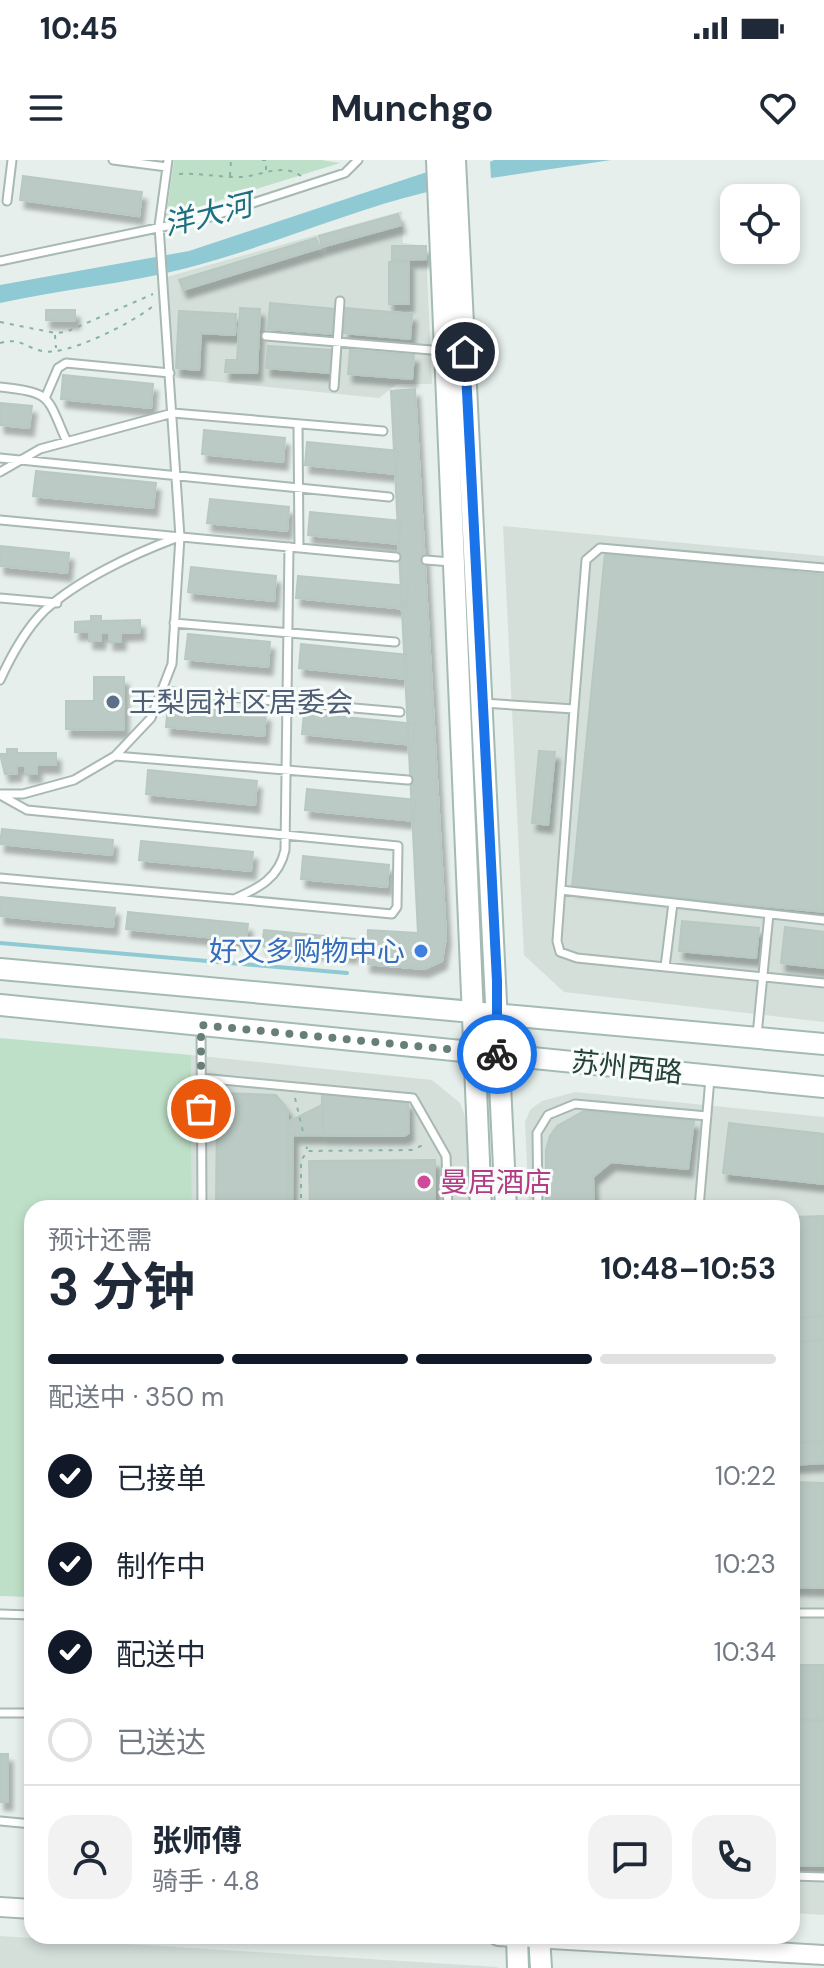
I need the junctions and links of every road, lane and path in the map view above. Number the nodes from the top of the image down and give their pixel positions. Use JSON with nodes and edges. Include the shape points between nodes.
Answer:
{"nodes":[{"id":1,"x":12,"y":160,"type":"edge"},
{"id":2,"x":113,"y":160,"type":"edge"},
{"id":3,"x":231,"y":160,"type":"edge"},
{"id":4,"x":262,"y":160,"type":"edge"},
{"id":5,"x":358,"y":160,"type":"edge"},
{"id":6,"x":437,"y":160,"type":"edge"},
{"id":7,"x":455,"y":160,"type":"edge"},
{"id":8,"x":167,"y":167,"type":"edge"},
{"id":9,"x":266,"y":173,"type":"junction"},
{"id":10,"x":230,"y":177,"type":"junction"},
{"id":11,"x":4,"y":185,"type":"edge"},
{"id":12,"x":309,"y":185,"type":"junction"},
{"id":13,"x":7,"y":201,"type":"dead end"},
{"id":14,"x":159,"y":226,"type":"junction"},
{"id":15,"x":0,"y":261,"type":"edge"},
{"id":16,"x":164,"y":294,"type":"junction"},
{"id":17,"x":340,"y":301,"type":"dead end"},
{"id":18,"x":0,"y":322,"type":"edge"},
{"id":19,"x":55,"y":333,"type":"junction"},
{"id":20,"x":266,"y":336,"type":"dead end"},
{"id":21,"x":336,"y":342,"type":"junction"},
{"id":22,"x":0,"y":343,"type":"edge"},
{"id":23,"x":56,"y":349,"type":"junction"},
{"id":24,"x":455,"y":352,"type":"junction"},
{"id":25,"x":170,"y":373,"type":"junction"},
{"id":26,"x":0,"y":387,"type":"edge"},
{"id":27,"x":334,"y":387,"type":"dead end"},
{"id":28,"x":46,"y":396,"type":"junction"},
{"id":29,"x":173,"y":413,"type":"junction"},
{"id":30,"x":298,"y":424,"type":"junction"},
{"id":31,"x":383,"y":431,"type":"dead end"},
{"id":32,"x":67,"y":442,"type":"junction"},
{"id":33,"x":0,"y":458,"type":"edge"},
{"id":34,"x":21,"y":460,"type":"junction"},
{"id":35,"x":0,"y":472,"type":"edge"},
{"id":36,"x":176,"y":476,"type":"junction"},
{"id":37,"x":299,"y":488,"type":"junction"},
{"id":38,"x":389,"y":497,"type":"dead end"},
{"id":39,"x":0,"y":520,"type":"edge"},
{"id":40,"x":180,"y":537,"type":"junction"},
{"id":41,"x":289,"y":547,"type":"junction"},
{"id":42,"x":299,"y":548,"type":"junction"},
{"id":43,"x":396,"y":557,"type":"dead end"},
{"id":44,"x":426,"y":560,"type":"dead end"},
{"id":45,"x":465,"y":564,"type":"junction"},
{"id":46,"x":824,"y":568,"type":"edge"},
{"id":47,"x":0,"y":598,"type":"edge"},
{"id":48,"x":57,"y":603,"type":"junction"},
{"id":49,"x":174,"y":623,"type":"junction"},
{"id":50,"x":288,"y":633,"type":"junction"},
{"id":51,"x":395,"y":642,"type":"dead end"},
{"id":52,"x":1,"y":674,"type":"edge"},
{"id":53,"x":161,"y":691,"type":"junction"},
{"id":54,"x":287,"y":702,"type":"junction"},
{"id":55,"x":461,"y":702,"type":"junction"},
{"id":56,"x":483,"y":703,"type":"junction"},
{"id":57,"x":574,"y":709,"type":"junction"},
{"id":58,"x":400,"y":712,"type":"dead end"},
{"id":59,"x":115,"y":756,"type":"junction"},
{"id":60,"x":286,"y":770,"type":"junction"},
{"id":61,"x":408,"y":780,"type":"dead end"},
{"id":62,"x":0,"y":795,"type":"edge"},
{"id":63,"x":285,"y":835,"type":"junction"},
{"id":64,"x":0,"y":878,"type":"edge"},
{"id":65,"x":561,"y":890,"type":"junction"},
{"id":66,"x":234,"y":899,"type":"junction"},
{"id":67,"x":673,"y":903,"type":"junction"},
{"id":68,"x":769,"y":914,"type":"junction"},
{"id":69,"x":824,"y":920,"type":"edge"},
{"id":70,"x":665,"y":967,"type":"junction"},
{"id":71,"x":0,"y":969,"type":"edge"},
{"id":72,"x":763,"y":977,"type":"junction"},
{"id":73,"x":824,"y":983,"type":"edge"},
{"id":74,"x":0,"y":1005,"type":"edge"},
{"id":75,"x":474,"y":1010,"type":"junction"},
{"id":76,"x":498,"y":1012,"type":"junction"},
{"id":77,"x":201,"y":1025,"type":"junction"},
{"id":78,"x":757,"y":1037,"type":"junction"},
{"id":79,"x":824,"y":1044,"type":"edge"},
{"id":80,"x":473,"y":1051,"type":"junction"},
{"id":81,"x":499,"y":1054,"type":"junction"},
{"id":82,"x":710,"y":1075,"type":"junction"},
{"id":83,"x":201,"y":1078,"type":"junction"},
{"id":84,"x":291,"y":1087,"type":"junction"},
{"id":85,"x":824,"y":1087,"type":"edge"},
{"id":86,"x":707,"y":1116,"type":"junction"},
{"id":87,"x":437,"y":1137,"type":"junction"},
{"id":88,"x":308,"y":1151,"type":"junction"},
{"id":89,"x":202,"y":1200,"type":"edge"},
{"id":90,"x":301,"y":1200,"type":"edge"},
{"id":91,"x":448,"y":1200,"type":"edge"},
{"id":92,"x":481,"y":1200,"type":"edge"},
{"id":93,"x":506,"y":1200,"type":"edge"},
{"id":94,"x":538,"y":1200,"type":"edge"},
{"id":95,"x":700,"y":1200,"type":"edge"},
{"id":96,"x":800,"y":1613,"type":"edge"},
{"id":97,"x":824,"y":1613,"type":"edge"},
{"id":98,"x":0,"y":1614,"type":"edge"},
{"id":99,"x":24,"y":1615,"type":"edge"},
{"id":100,"x":0,"y":1713,"type":"edge"},
{"id":101,"x":24,"y":1713,"type":"edge"},
{"id":102,"x":0,"y":1821,"type":"edge"},
{"id":103,"x":24,"y":1823,"type":"edge"},
{"id":104,"x":800,"y":1876,"type":"edge"},
{"id":105,"x":824,"y":1877,"type":"edge"},
{"id":106,"x":0,"y":1907,"type":"edge"},
{"id":107,"x":24,"y":1908,"type":"edge"},
{"id":108,"x":517,"y":1944,"type":"edge"},
{"id":109,"x":539,"y":1944,"type":"edge"},
{"id":110,"x":650,"y":1944,"type":"edge"},
{"id":111,"x":824,"y":1955,"type":"edge"},
{"id":112,"x":518,"y":1968,"type":"edge"},
{"id":113,"x":541,"y":1968,"type":"edge"}],
"edges":[{"from":1,"to":11,"type":"lane"},
{"from":2,"to":8,"type":"lane"},
{"from":3,"to":10,"type":"path"},
{"from":4,"to":9,"type":"path"},
{"from":5,"to":12,"type":"lane","via":[[345,173]]},
{"from":6,"to":24,"type":"main road"},
{"from":7,"to":24,"type":"main road"},
{"from":8,"to":10,"type":"path"},
{"from":8,"to":14,"type":"lane"},
{"from":9,"to":10,"type":"path"},
{"from":9,"to":12,"type":"path","via":[[289,170]]},
{"from":11,"to":13,"type":"lane"},
{"from":12,"to":14,"type":"lane","via":[[210,217]]},
{"from":14,"to":15,"type":"lane"},
{"from":14,"to":16,"type":"lane"},
{"from":16,"to":19,"type":"path"},
{"from":16,"to":23,"type":"path","via":[[114,331]]},
{"from":16,"to":25,"type":"lane"},
{"from":17,"to":21,"type":"lane"},
{"from":18,"to":19,"type":"path"},
{"from":19,"to":23,"type":"path"},
{"from":20,"to":21,"type":"lane"},
{"from":21,"to":24,"type":"lane"},
{"from":21,"to":27,"type":"lane"},
{"from":22,"to":23,"type":"path","via":[[18,340],[42,351]]},
{"from":24,"to":45,"type":"main road"},
{"from":25,"to":28,"type":"lane","via":[[66,363],[58,368]]},
{"from":25,"to":29,"type":"lane"},
{"from":26,"to":28,"type":"lane"},
{"from":28,"to":32,"type":"lane"},
{"from":29,"to":30,"type":"lane"},
{"from":29,"to":32,"type":"lane"},
{"from":29,"to":36,"type":"lane"},
{"from":30,"to":31,"type":"lane"},
{"from":30,"to":37,"type":"lane"},
{"from":32,"to":34,"type":"lane"},
{"from":33,"to":34,"type":"lane"},
{"from":34,"to":35,"type":"lane"},
{"from":34,"to":36,"type":"lane"},
{"from":36,"to":37,"type":"lane"},
{"from":36,"to":40,"type":"lane"},
{"from":37,"to":38,"type":"lane"},
{"from":37,"to":42,"type":"lane"},
{"from":39,"to":40,"type":"lane"},
{"from":40,"to":41,"type":"lane"},
{"from":40,"to":48,"type":"lane","via":[[127,556]]},
{"from":40,"to":49,"type":"lane"},
{"from":41,"to":42,"type":"lane"},
{"from":41,"to":50,"type":"lane"},
{"from":42,"to":43,"type":"lane"},
{"from":44,"to":45,"type":"lane"},
{"from":45,"to":55,"type":"main road"},
{"from":45,"to":56,"type":"main road"},
{"from":46,"to":57,"type":"lane","via":[[600,548],[591,552],[586,560]]},
{"from":47,"to":48,"type":"lane"},
{"from":48,"to":52,"type":"lane","via":[[44,611]]},
{"from":49,"to":50,"type":"lane"},
{"from":49,"to":53,"type":"lane","via":[[172,664]]},
{"from":50,"to":51,"type":"lane"},
{"from":50,"to":54,"type":"lane"},
{"from":53,"to":54,"type":"lane"},
{"from":53,"to":59,"type":"lane","via":[[151,718]]},
{"from":54,"to":58,"type":"lane"},
{"from":54,"to":60,"type":"lane"},
{"from":55,"to":56,"type":"lane"},
{"from":55,"to":75,"type":"main road"},
{"from":56,"to":57,"type":"lane"},
{"from":56,"to":76,"type":"main road"},
{"from":57,"to":65,"type":"lane"},
{"from":59,"to":60,"type":"lane"},
{"from":59,"to":62,"type":"lane","via":[[74,780]]},
{"from":60,"to":61,"type":"lane"},
{"from":60,"to":63,"type":"lane"},
{"from":62,"to":63,"type":"lane","via":[[27,810]]},
{"from":63,"to":66,"type":"lane","via":[[281,868],[258,889]]},
{"from":63,"to":66,"type":"lane","via":[[398,846],[397,907],[392,914]]},
{"from":64,"to":66,"type":"lane"},
{"from":65,"to":67,"type":"lane"},
{"from":65,"to":70,"type":"lane","via":[[560,952]]},
{"from":67,"to":68,"type":"lane"},
{"from":67,"to":70,"type":"lane"},
{"from":68,"to":69,"type":"lane"},
{"from":68,"to":72,"type":"lane"},
{"from":70,"to":72,"type":"lane"},
{"from":71,"to":75,"type":"main road","name":"苏州西路"},
{"from":72,"to":73,"type":"lane"},
{"from":72,"to":78,"type":"lane"},
{"from":74,"to":77,"type":"main road","name":"苏州西路"},
{"from":75,"to":76,"type":"main road","name":"苏州西路"},
{"from":75,"to":80,"type":"main road"},
{"from":76,"to":78,"type":"main road","name":"苏州西路"},
{"from":76,"to":81,"type":"main road"},
{"from":77,"to":80,"type":"main road","name":"苏州西路"},
{"from":77,"to":83,"type":"lane"},
{"from":78,"to":79,"type":"main road","name":"苏州西路"},
{"from":80,"to":81,"type":"main road","name":"苏州西路"},
{"from":80,"to":92,"type":"main road"},
{"from":81,"to":82,"type":"main road","name":"苏州西路"},
{"from":81,"to":93,"type":"main road"},
{"from":82,"to":85,"type":"main road","name":"苏州西路"},
{"from":82,"to":86,"type":"lane"},
{"from":83,"to":84,"type":"lane"},
{"from":83,"to":89,"type":"lane"},
{"from":84,"to":87,"type":"lane","via":[[413,1098]]},
{"from":84,"to":88,"type":"path"},
{"from":86,"to":94,"type":"lane","via":[[586,1104],[557,1109],[537,1133]]},
{"from":86,"to":95,"type":"lane"},
{"from":87,"to":88,"type":"path","via":[[412,1150]]},
{"from":87,"to":91,"type":"lane","via":[[448,1162]]},
{"from":88,"to":90,"type":"path","via":[[301,1160]]},
{"from":96,"to":97,"type":"lane"},
{"from":98,"to":99,"type":"lane"},
{"from":100,"to":101,"type":"lane"},
{"from":102,"to":103,"type":"lane"},
{"from":104,"to":105,"type":"lane"},
{"from":106,"to":107,"type":"street"},
{"from":108,"to":112,"type":"main road"},
{"from":109,"to":113,"type":"main road"},
{"from":110,"to":111,"type":"street"}]}
